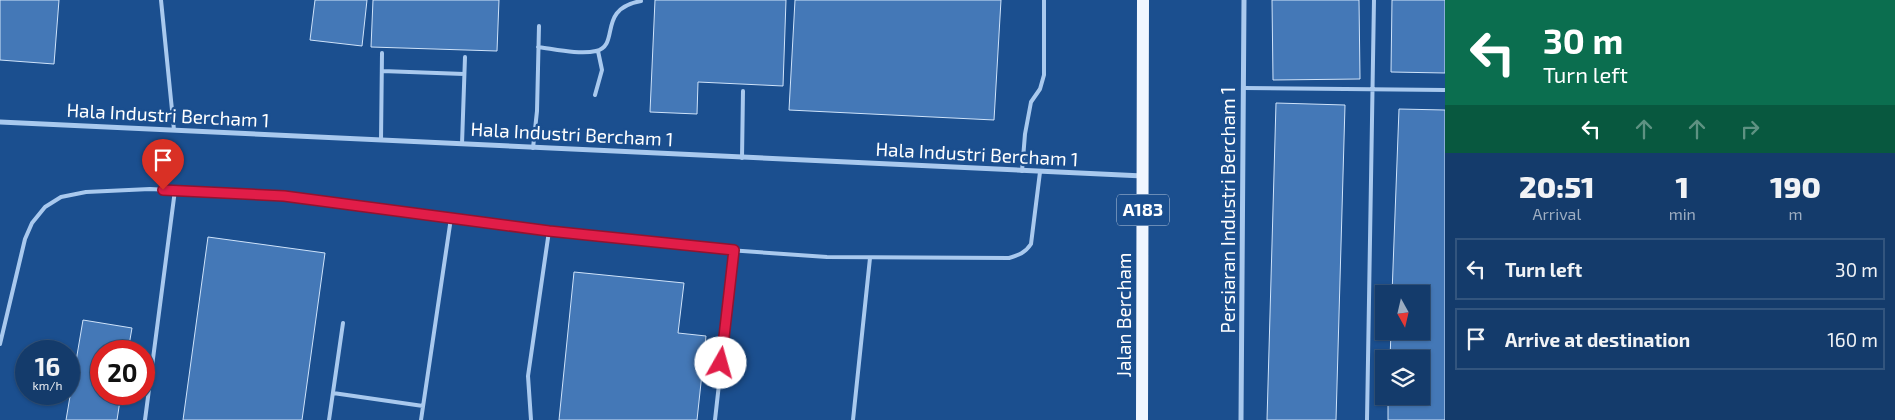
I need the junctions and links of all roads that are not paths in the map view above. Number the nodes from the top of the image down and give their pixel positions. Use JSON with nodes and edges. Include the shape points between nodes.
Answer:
{"nodes":[{"id":1,"x":161,"y":0,"type":"edge"},
{"id":2,"x":1044,"y":0,"type":"edge"},
{"id":3,"x":1143,"y":0,"type":"edge"},
{"id":4,"x":1244,"y":0,"type":"edge"},
{"id":5,"x":1374,"y":0,"type":"edge"},
{"id":6,"x":641,"y":1,"type":"dead end"},
{"id":7,"x":539,"y":26,"type":"dead end"},
{"id":8,"x":538,"y":48,"type":"junction"},
{"id":9,"x":598,"y":51,"type":"junction"},
{"id":10,"x":382,"y":53,"type":"dead end"},
{"id":11,"x":464,"y":57,"type":"dead end"},
{"id":12,"x":382,"y":71,"type":"junction"},
{"id":13,"x":464,"y":74,"type":"junction"},
{"id":14,"x":1244,"y":88,"type":"junction"},
{"id":15,"x":1372,"y":89,"type":"junction"},
{"id":16,"x":1445,"y":90,"type":"edge"},
{"id":17,"x":743,"y":91,"type":"dead end"},
{"id":18,"x":594,"y":95,"type":"dead end"},
{"id":19,"x":0,"y":122,"type":"edge"},
{"id":20,"x":174,"y":130,"type":"junction"},
{"id":21,"x":381,"y":140,"type":"junction"},
{"id":22,"x":462,"y":144,"type":"junction"},
{"id":23,"x":533,"y":148,"type":"junction"},
{"id":24,"x":742,"y":158,"type":"junction"},
{"id":25,"x":1022,"y":171,"type":"junction"},
{"id":26,"x":1040,"y":172,"type":"junction"},
{"id":27,"x":1143,"y":176,"type":"junction"},
{"id":28,"x":175,"y":190,"type":"junction"},
{"id":29,"x":451,"y":218,"type":"junction"},
{"id":30,"x":549,"y":231,"type":"junction"},
{"id":31,"x":734,"y":250,"type":"junction"},
{"id":32,"x":870,"y":258,"type":"junction"},
{"id":33,"x":343,"y":323,"type":"dead end"},
{"id":34,"x":0,"y":344,"type":"edge"},
{"id":35,"x":333,"y":393,"type":"junction"},
{"id":36,"x":423,"y":406,"type":"junction"},
{"id":37,"x":145,"y":420,"type":"edge"},
{"id":38,"x":329,"y":420,"type":"edge"},
{"id":39,"x":421,"y":420,"type":"edge"},
{"id":40,"x":531,"y":420,"type":"edge"},
{"id":41,"x":715,"y":420,"type":"edge"},
{"id":42,"x":852,"y":420,"type":"edge"},
{"id":43,"x":1142,"y":420,"type":"edge"},
{"id":44,"x":1241,"y":420,"type":"edge"},
{"id":45,"x":1367,"y":420,"type":"edge"}],
"edges":[{"from":1,"to":20,"type":"lane"},
{"from":2,"to":25,"type":"lane","via":[[1044,75],[1031,102]]},
{"from":3,"to":27,"type":"main road","name":"Jalan Bercham","number":"A183"},
{"from":4,"to":14,"type":"street","name":"Persiaran Industri Bercham 1"},
{"from":5,"to":15,"type":"lane"},
{"from":6,"to":9,"type":"lane","via":[[630,3],[615,14],[609,39]]},
{"from":7,"to":8,"type":"lane"},
{"from":8,"to":9,"type":"lane"},
{"from":8,"to":23,"type":"lane"},
{"from":9,"to":18,"type":"lane","via":[[602,70]]},
{"from":10,"to":12,"type":"lane"},
{"from":11,"to":13,"type":"lane"},
{"from":12,"to":13,"type":"lane"},
{"from":12,"to":21,"type":"lane"},
{"from":13,"to":22,"type":"lane"},
{"from":14,"to":15,"type":"lane"},
{"from":14,"to":44,"type":"street","name":"Persiaran Industri Bercham 1"},
{"from":15,"to":16,"type":"lane"},
{"from":15,"to":45,"type":"lane"},
{"from":17,"to":24,"type":"lane"},
{"from":19,"to":20,"type":"street","name":"Hala Industri Bercham 1"},
{"from":20,"to":21,"type":"street","name":"Hala Industri Bercham 1"},
{"from":21,"to":22,"type":"street","name":"Hala Industri Bercham 1"},
{"from":22,"to":23,"type":"street","name":"Hala Industri Bercham 1"},
{"from":23,"to":24,"type":"street","name":"Hala Industri Bercham 1"},
{"from":24,"to":25,"type":"street","name":"Hala Industri Bercham 1"},
{"from":25,"to":26,"type":"street","name":"Hala Industri Bercham 1"},
{"from":26,"to":27,"type":"street","name":"Hala Industri Bercham 1"},
{"from":26,"to":32,"type":"lane","via":[[1033,238],[1020,255],[1009,258]]},
{"from":27,"to":43,"type":"main road","name":"Jalan Bercham","number":"A183"},
{"from":28,"to":29,"type":"lane","via":[[284,196]]},
{"from":28,"to":34,"type":"lane","via":[[86,192],[61,197],[45,207],[25,239]]},
{"from":28,"to":37,"type":"lane"},
{"from":29,"to":30,"type":"lane"},
{"from":29,"to":36,"type":"lane"},
{"from":30,"to":31,"type":"lane"},
{"from":30,"to":40,"type":"lane","via":[[528,376]]},
{"from":31,"to":32,"type":"lane"},
{"from":31,"to":41,"type":"lane"},
{"from":32,"to":42,"type":"lane"},
{"from":33,"to":35,"type":"lane"},
{"from":35,"to":36,"type":"lane"},
{"from":35,"to":38,"type":"lane"},
{"from":36,"to":39,"type":"lane"}]}
